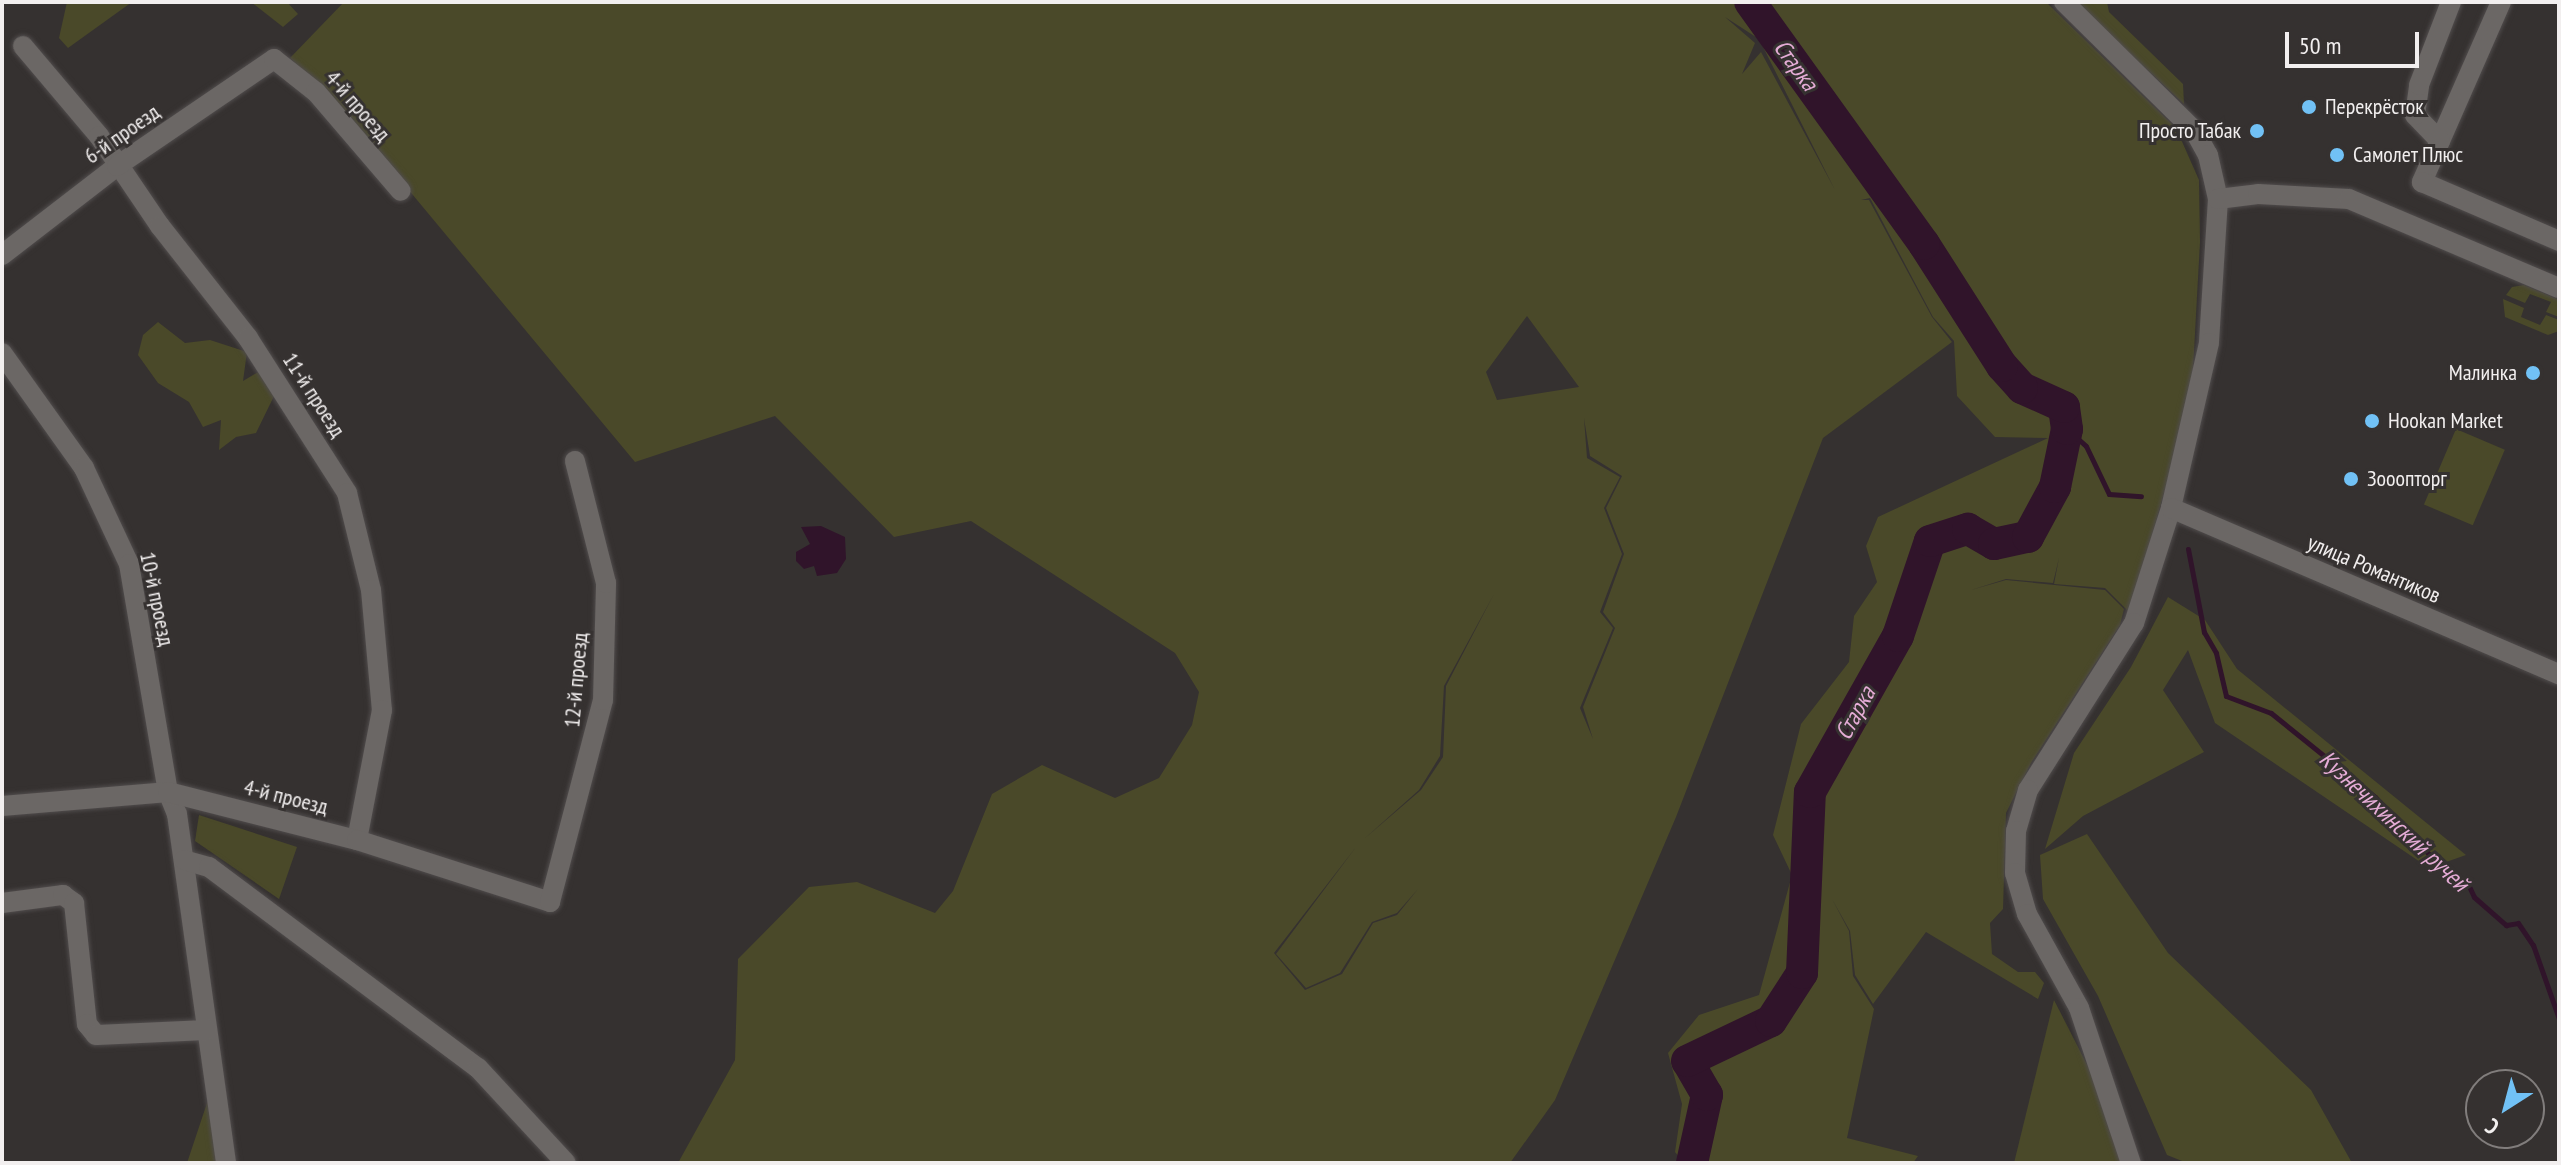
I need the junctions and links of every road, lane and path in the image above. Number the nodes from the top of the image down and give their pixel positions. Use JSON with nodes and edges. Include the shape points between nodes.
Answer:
{"nodes":[{"id":1,"x":2064,"y":2,"type":"edge"},
{"id":2,"x":2451,"y":2,"type":"edge"},
{"id":3,"x":2501,"y":2,"type":"edge"},
{"id":4,"x":23,"y":46,"type":"dead end"},
{"id":5,"x":274,"y":59,"type":"joint"},
{"id":6,"x":2440,"y":141,"type":"junction"},
{"id":7,"x":117,"y":166,"type":"junction"},
{"id":8,"x":401,"y":191,"type":"dead end"},
{"id":9,"x":2218,"y":199,"type":"junction"},
{"id":10,"x":2559,"y":241,"type":"edge"},
{"id":11,"x":2,"y":255,"type":"edge"},
{"id":12,"x":2559,"y":288,"type":"edge"},
{"id":13,"x":2,"y":353,"type":"edge"},
{"id":14,"x":575,"y":461,"type":"dead end"},
{"id":15,"x":2171,"y":508,"type":"junction"},
{"id":16,"x":2559,"y":674,"type":"edge"},
{"id":17,"x":168,"y":792,"type":"junction"},
{"id":18,"x":2,"y":806,"type":"edge"},
{"id":19,"x":357,"y":840,"type":"junction"},
{"id":20,"x":184,"y":860,"type":"junction"},
{"id":21,"x":550,"y":902,"type":"joint"},
{"id":22,"x":2,"y":903,"type":"edge"},
{"id":23,"x":207,"y":1030,"type":"junction"},
{"id":24,"x":226,"y":1163,"type":"edge"},
{"id":25,"x":566,"y":1163,"type":"edge"},
{"id":26,"x":2131,"y":1163,"type":"edge"}],
"edges":[{"from":1,"to":9,"type":"street","via":[[2194,130],[2208,155]]},
{"from":2,"to":6,"type":"street","via":[[2419,85],[2415,115]]},
{"from":3,"to":6,"type":"street"},
{"from":4,"to":7,"type":"street","name":"11-й проезд","via":[[99,136]]},
{"from":5,"to":7,"type":"street","name":"6-й проезд"},
{"from":5,"to":8,"type":"street","name":"4-й проезд","via":[[316,92]]},
{"from":6,"to":10,"type":"street","via":[[2422,182]]},
{"from":7,"to":11,"type":"street","name":"6-й проезд"},
{"from":7,"to":19,"type":"street","name":"11-й проезд","via":[[248,338],[347,493],[371,590],[382,710]]},
{"from":9,"to":12,"type":"street","via":[[2258,194],[2349,199]]},
{"from":9,"to":15,"type":"street","via":[[2209,343]]},
{"from":13,"to":17,"type":"street","name":"10-й проезд","via":[[84,468],[129,564]]},
{"from":14,"to":21,"type":"street","name":"12-й проезд","via":[[606,583],[603,700]]},
{"from":15,"to":16,"type":"street","name":"улица Романтиков"},
{"from":15,"to":26,"type":"street","via":[[2134,623],[2028,790],[2016,831],[2015,873],[2027,914],[2079,1008]]},
{"from":17,"to":18,"type":"street","name":"4-й проезд"},
{"from":17,"to":19,"type":"street","name":"4-й проезд"},
{"from":17,"to":20,"type":"street","name":"10-й проезд"},
{"from":19,"to":21,"type":"street","name":"4-й проезд"},
{"from":20,"to":23,"type":"street","name":"10-й проезд"},
{"from":20,"to":25,"type":"street","via":[[209,867],[478,1068]]},
{"from":22,"to":23,"type":"street","via":[[63,895],[74,903],[87,1024],[96,1035]]},
{"from":23,"to":24,"type":"street","name":"10-й проезд"}]}
